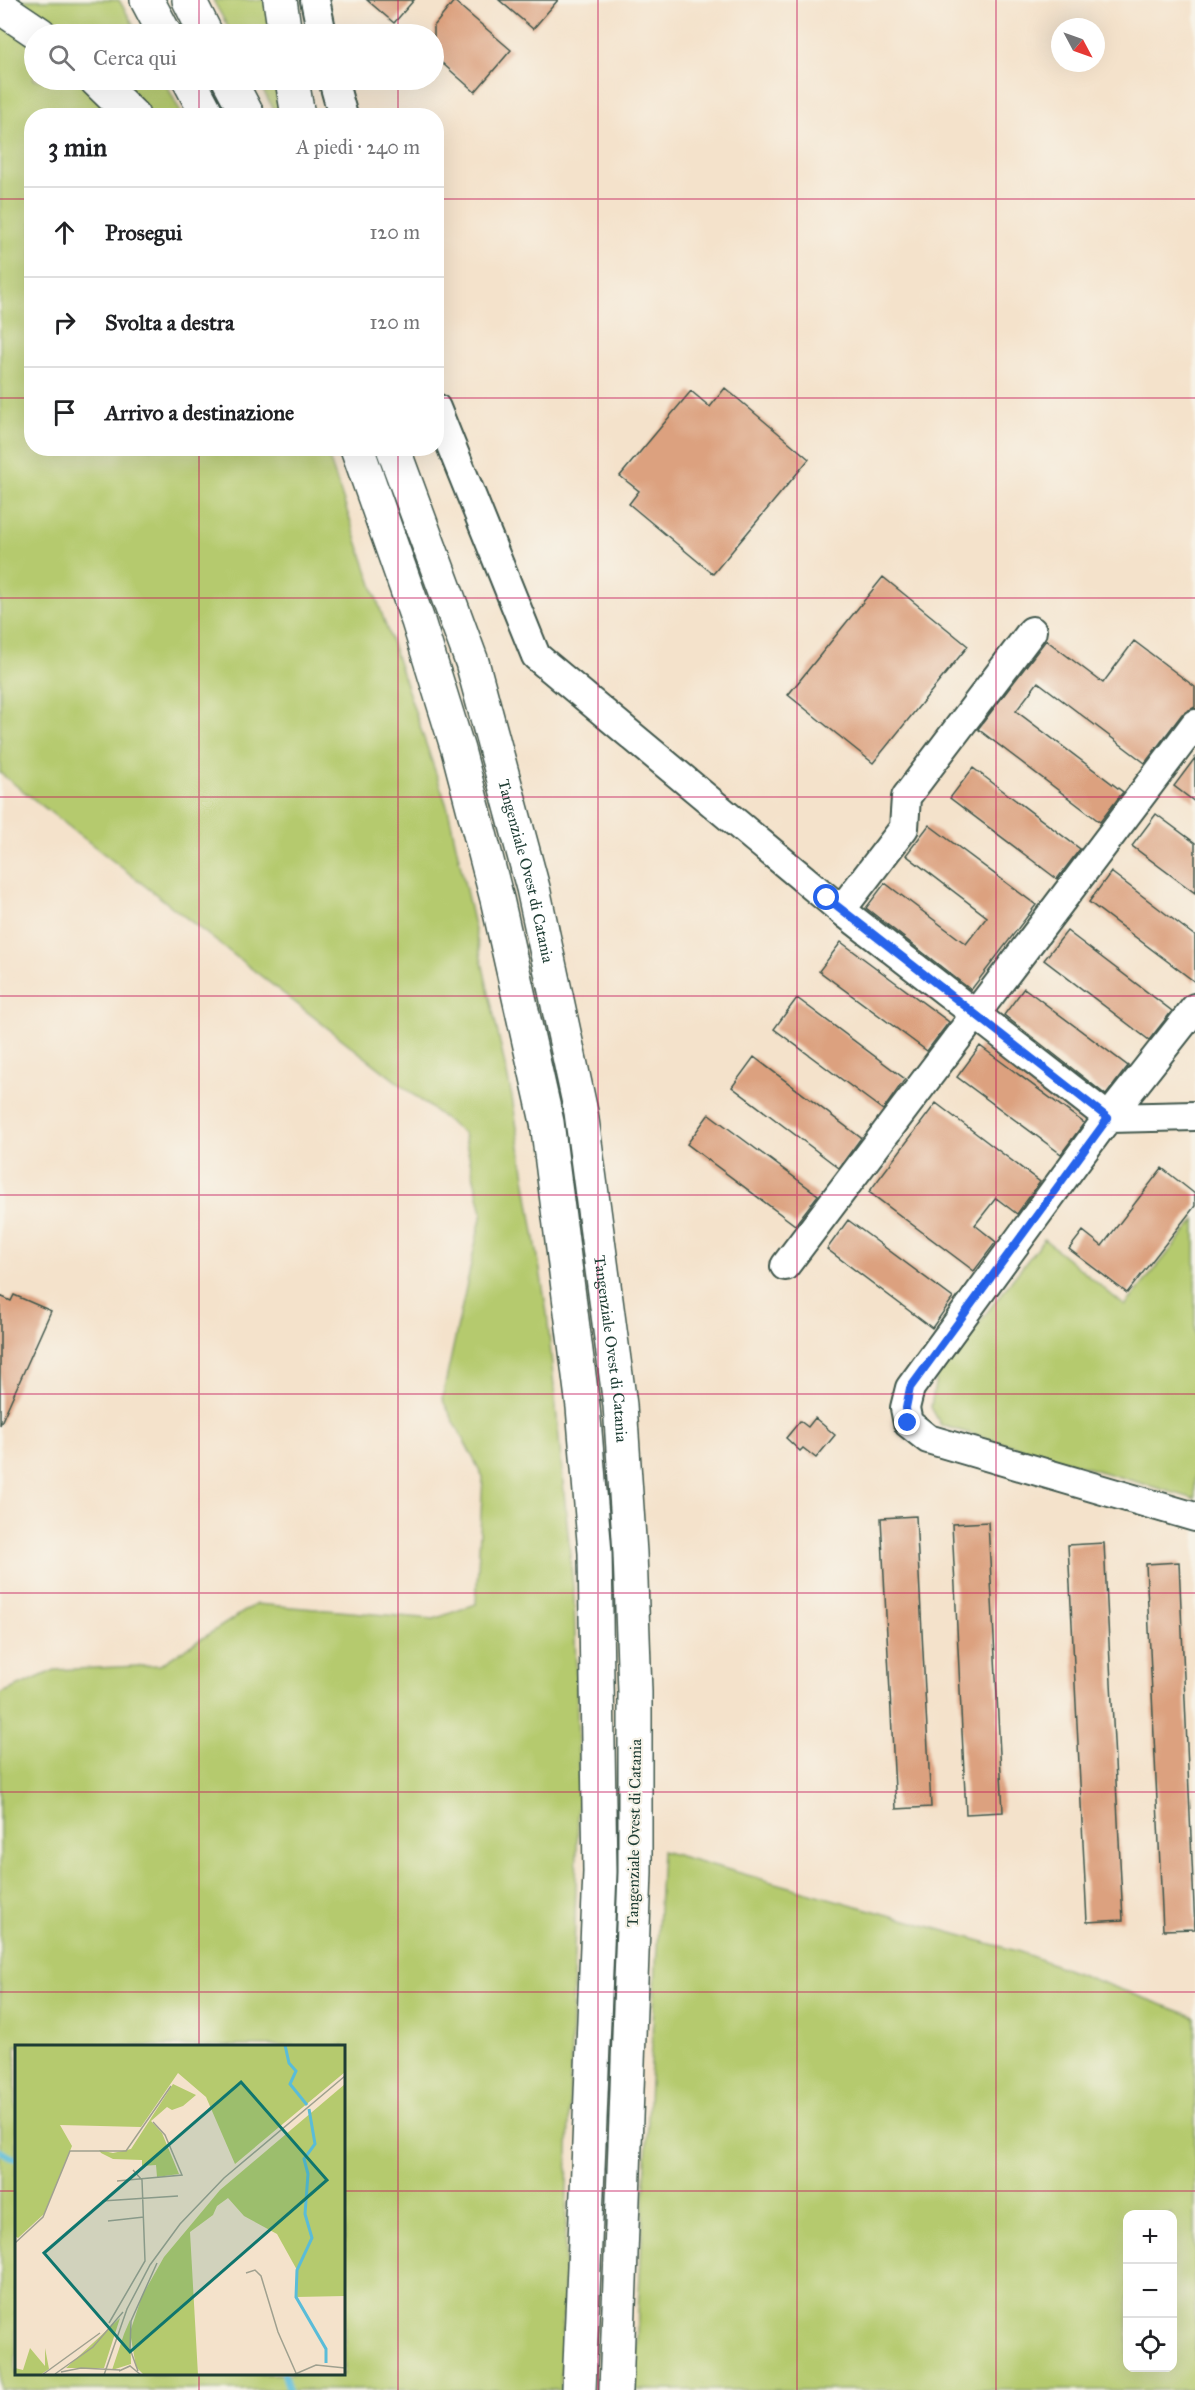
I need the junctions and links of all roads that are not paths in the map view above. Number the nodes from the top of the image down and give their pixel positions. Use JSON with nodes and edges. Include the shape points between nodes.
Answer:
{"nodes":[{"id":1,"x":147,"y":0,"type":"edge"},
{"id":2,"x":189,"y":0,"type":"edge"},
{"id":3,"x":280,"y":0,"type":"edge"},
{"id":4,"x":315,"y":0,"type":"edge"},
{"id":5,"x":0,"y":7,"type":"edge"},
{"id":6,"x":25,"y":24,"type":"edge"},
{"id":7,"x":160,"y":24,"type":"edge"},
{"id":8,"x":201,"y":24,"type":"edge"},
{"id":9,"x":284,"y":24,"type":"edge"},
{"id":10,"x":320,"y":24,"type":"edge"},
{"id":11,"x":106,"y":90,"type":"edge"},
{"id":12,"x":194,"y":90,"type":"edge"},
{"id":13,"x":235,"y":90,"type":"edge"},
{"id":14,"x":294,"y":90,"type":"edge"},
{"id":15,"x":336,"y":90,"type":"edge"},
{"id":16,"x":125,"y":108,"type":"edge"},
{"id":17,"x":204,"y":108,"type":"edge"},
{"id":18,"x":244,"y":108,"type":"edge"},
{"id":19,"x":297,"y":108,"type":"edge"},
{"id":20,"x":341,"y":108,"type":"edge"},
{"id":21,"x":444,"y":428,"type":"edge"},
{"id":22,"x":342,"y":456,"type":"edge"},
{"id":23,"x":360,"y":456,"type":"edge"},
{"id":24,"x":396,"y":456,"type":"edge"},
{"id":25,"x":401,"y":456,"type":"edge"},
{"id":26,"x":421,"y":519,"type":"junction"},
{"id":27,"x":1032,"y":631,"type":"dead end"},
{"id":28,"x":448,"y":717,"type":"junction"},
{"id":29,"x":1195,"y":724,"type":"edge"},
{"id":30,"x":841,"y":910,"type":"junction"},
{"id":31,"x":1195,"y":1008,"type":"edge"},
{"id":32,"x":976,"y":1015,"type":"junction"},
{"id":33,"x":1195,"y":1116,"type":"edge"},
{"id":34,"x":1108,"y":1118,"type":"junction"},
{"id":35,"x":785,"y":1266,"type":"dead end"},
{"id":36,"x":1195,"y":1517,"type":"edge"},
{"id":37,"x":579,"y":2390,"type":"edge"},
{"id":38,"x":616,"y":2390,"type":"edge"}],
"edges":[{"from":1,"to":7,"type":"highway"},
{"from":2,"to":8,"type":"highway"},
{"from":3,"to":9,"type":"highway"},
{"from":4,"to":10,"type":"lane"},
{"from":5,"to":6,"type":"highway"},
{"from":11,"to":16,"type":"highway"},
{"from":12,"to":17,"type":"highway"},
{"from":13,"to":18,"type":"highway"},
{"from":14,"to":19,"type":"highway"},
{"from":15,"to":20,"type":"lane"},
{"from":21,"to":30,"type":"lane","via":[[536,656]]},
{"from":22,"to":28,"type":"highway","via":[[399,612]]},
{"from":23,"to":28,"type":"highway","name":"Tangenziale Ovest di Catania"},
{"from":24,"to":26,"type":"highway","name":"Tangenziale Ovest di Catania"},
{"from":25,"to":26,"type":"highway"},
{"from":26,"to":38,"type":"highway","name":"Tangenziale Ovest di Catania","via":[[472,662],[533,888],[581,1112],[620,1405],[635,1692],[635,1872]]},
{"from":27,"to":30,"type":"lane","via":[[906,797],[904,828]]},
{"from":28,"to":37,"type":"highway","name":"Tangenziale Ovest di Catania","via":[[497,899],[547,1122],[584,1419],[595,1553],[600,1872]]},
{"from":29,"to":32,"type":"lane"},
{"from":30,"to":32,"type":"lane"},
{"from":31,"to":34,"type":"lane"},
{"from":32,"to":34,"type":"lane"},
{"from":32,"to":35,"type":"lane"},
{"from":33,"to":34,"type":"lane"},
{"from":34,"to":36,"type":"lane","via":[[910,1388],[908,1423],[928,1439]]}]}
